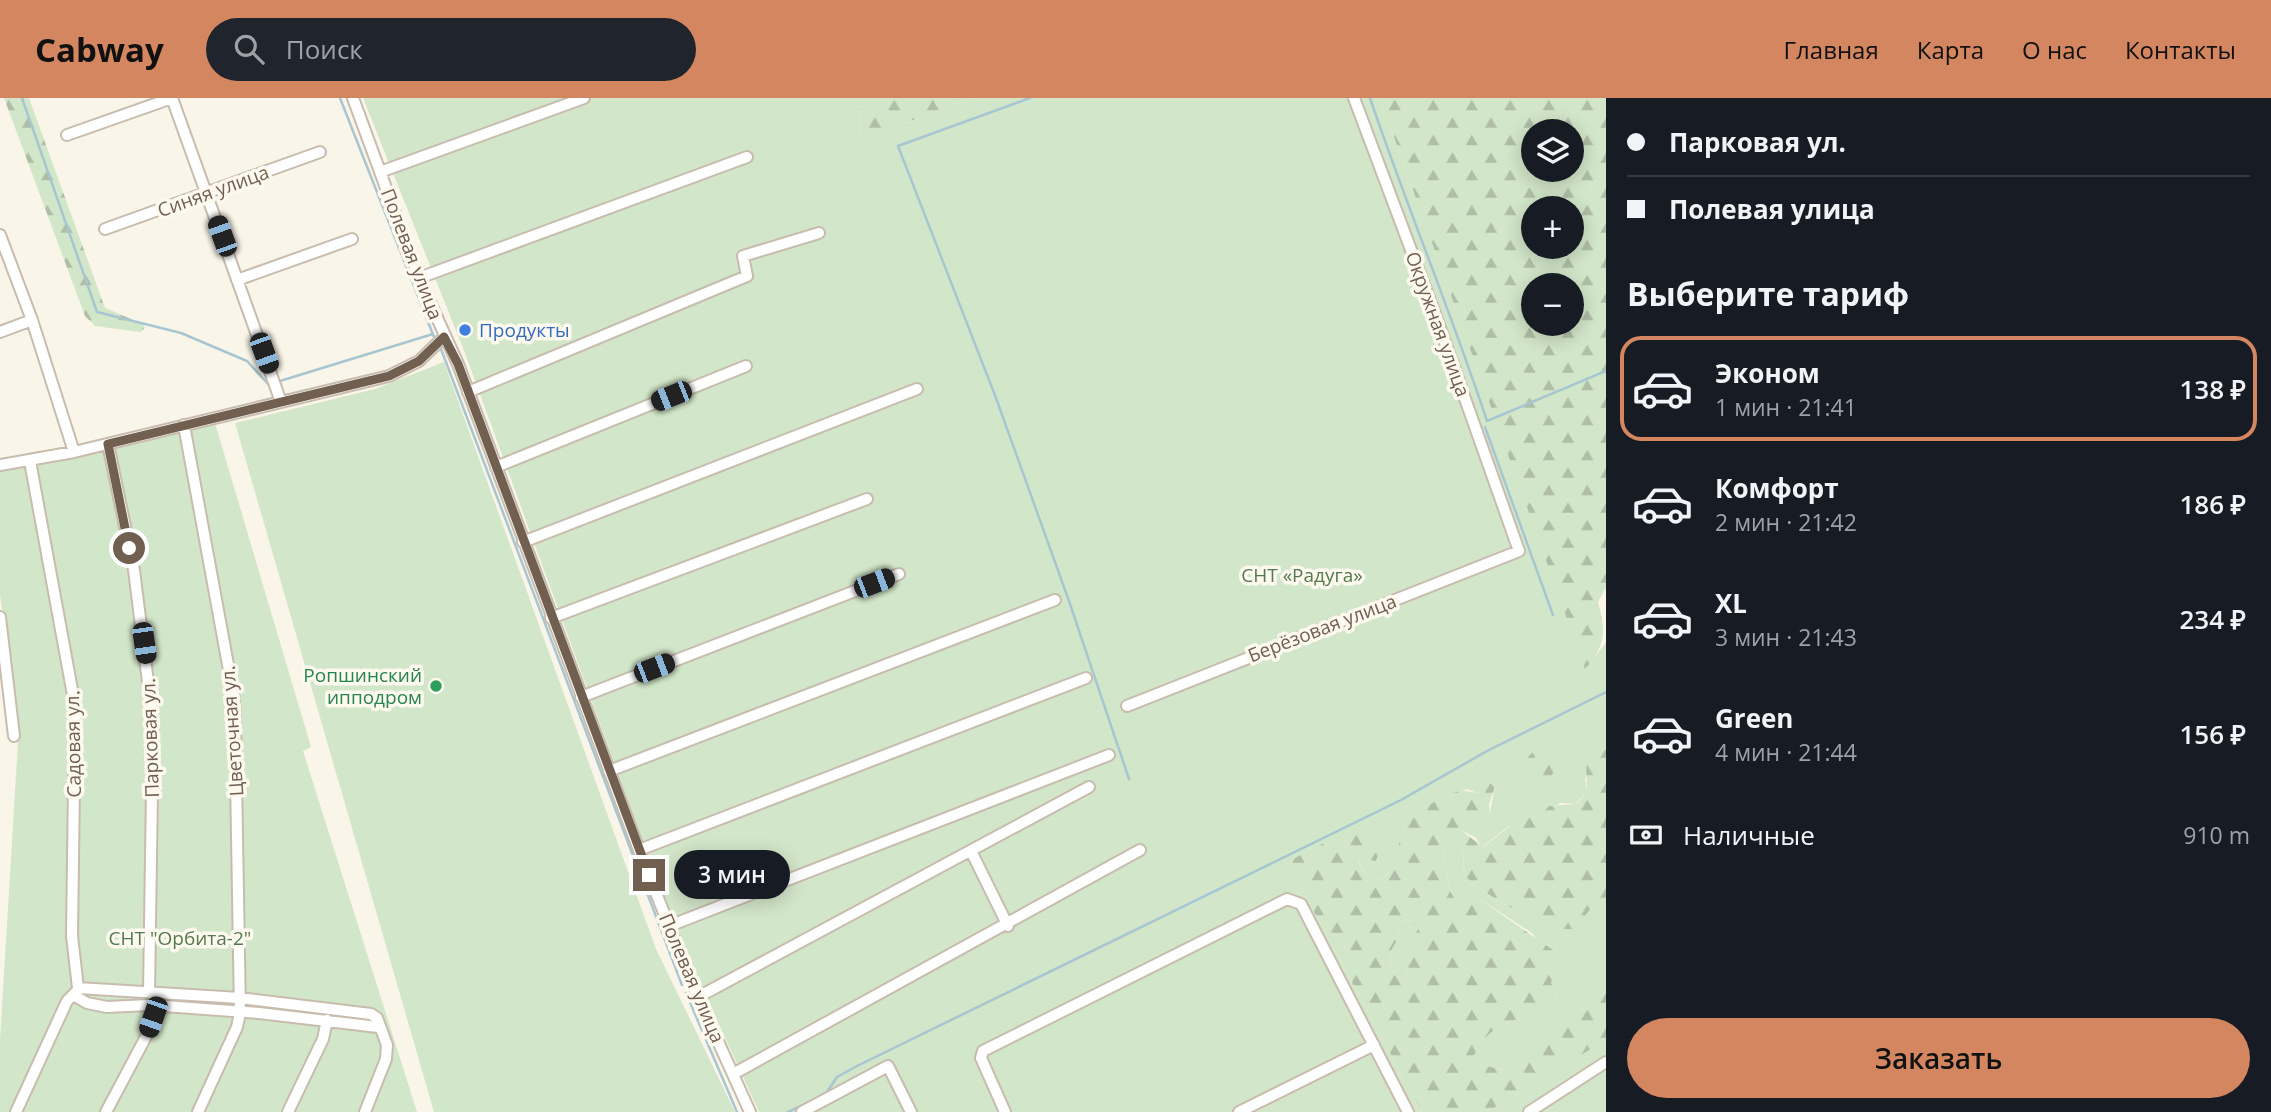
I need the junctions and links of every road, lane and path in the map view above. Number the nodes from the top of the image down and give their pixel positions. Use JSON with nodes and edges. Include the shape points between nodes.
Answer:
{"nodes":[{"id":1,"x":172,"y":98,"type":"edge"},
{"id":2,"x":353,"y":98,"type":"edge"},
{"id":3,"x":584,"y":98,"type":"edge"},
{"id":4,"x":1354,"y":98,"type":"edge"},
{"id":5,"x":67,"y":135,"type":"dead end"},
{"id":6,"x":320,"y":152,"type":"dead end"},
{"id":7,"x":747,"y":157,"type":"dead end"},
{"id":8,"x":380,"y":172,"type":"junction"},
{"id":9,"x":206,"y":193,"type":"junction"},
{"id":10,"x":105,"y":229,"type":"dead end"},
{"id":11,"x":819,"y":233,"type":"dead end"},
{"id":12,"x":0,"y":235,"type":"edge"},
{"id":13,"x":352,"y":239,"type":"dead end"},
{"id":14,"x":419,"y":278,"type":"junction"},
{"id":15,"x":237,"y":280,"type":"junction"},
{"id":16,"x":32,"y":320,"type":"junction"},
{"id":17,"x":0,"y":332,"type":"edge"},
{"id":18,"x":444,"y":337,"type":"junction"},
{"id":19,"x":746,"y":366,"type":"dead end"},
{"id":20,"x":917,"y":389,"type":"dead end"},
{"id":21,"x":468,"y":392,"type":"junction"},
{"id":22,"x":281,"y":402,"type":"junction"},
{"id":23,"x":184,"y":425,"type":"junction"},
{"id":24,"x":108,"y":444,"type":"junction"},
{"id":25,"x":74,"y":452,"type":"junction"},
{"id":26,"x":30,"y":461,"type":"junction"},
{"id":27,"x":0,"y":465,"type":"edge"},
{"id":28,"x":496,"y":467,"type":"junction"},
{"id":29,"x":867,"y":499,"type":"dead end"},
{"id":30,"x":523,"y":542,"type":"junction"},
{"id":31,"x":1519,"y":551,"type":"joint"},
{"id":32,"x":899,"y":574,"type":"dead end"},
{"id":33,"x":1055,"y":600,"type":"dead end"},
{"id":34,"x":0,"y":617,"type":"edge"},
{"id":35,"x":551,"y":618,"type":"junction"},
{"id":36,"x":1086,"y":678,"type":"dead end"},
{"id":37,"x":581,"y":697,"type":"junction"},
{"id":38,"x":1127,"y":706,"type":"dead end"},
{"id":39,"x":14,"y":736,"type":"dead end"},
{"id":40,"x":1109,"y":755,"type":"dead end"},
{"id":41,"x":609,"y":771,"type":"junction"},
{"id":42,"x":1089,"y":787,"type":"dead end"},
{"id":43,"x":639,"y":849,"type":"junction"},
{"id":44,"x":1140,"y":850,"type":"dead end"},
{"id":45,"x":971,"y":851,"type":"junction"},
{"id":46,"x":669,"y":926,"type":"junction"},
{"id":47,"x":1008,"y":926,"type":"junction"},
{"id":48,"x":77,"y":992,"type":"junction"},
{"id":49,"x":149,"y":993,"type":"junction"},
{"id":50,"x":698,"y":997,"type":"junction"},
{"id":51,"x":240,"y":998,"type":"junction"},
{"id":52,"x":150,"y":1005,"type":"junction"},
{"id":53,"x":240,"y":1013,"type":"junction"},
{"id":54,"x":327,"y":1020,"type":"junction"},
{"id":55,"x":378,"y":1027,"type":"junction"},
{"id":56,"x":1374,"y":1045,"type":"junction"},
{"id":57,"x":1606,"y":1062,"type":"edge"},
{"id":58,"x":733,"y":1074,"type":"junction"},
{"id":59,"x":818,"y":1108,"type":"edge"},
{"id":60,"x":16,"y":1112,"type":"edge"},
{"id":61,"x":106,"y":1112,"type":"edge"},
{"id":62,"x":198,"y":1112,"type":"edge"},
{"id":63,"x":288,"y":1112,"type":"edge"},
{"id":64,"x":365,"y":1112,"type":"edge"},
{"id":65,"x":750,"y":1112,"type":"edge"},
{"id":66,"x":802,"y":1112,"type":"edge"},
{"id":67,"x":911,"y":1112,"type":"edge"},
{"id":68,"x":1005,"y":1112,"type":"edge"},
{"id":69,"x":1239,"y":1112,"type":"edge"},
{"id":70,"x":1408,"y":1112,"type":"edge"},
{"id":71,"x":1528,"y":1112,"type":"edge"}],
"edges":[{"from":1,"to":5,"type":"street"},
{"from":1,"to":9,"type":"street"},
{"from":2,"to":8,"type":"street","name":"Полевая улица"},
{"from":3,"to":8,"type":"street"},
{"from":4,"to":31,"type":"street","name":"Окружная улица"},
{"from":6,"to":9,"type":"street","name":"Синяя улица"},
{"from":7,"to":14,"type":"street"},
{"from":8,"to":14,"type":"street","name":"Полевая улица"},
{"from":9,"to":10,"type":"street","name":"Синяя улица"},
{"from":9,"to":15,"type":"street"},
{"from":11,"to":21,"type":"street","via":[[743,256],[747,275]]},
{"from":12,"to":16,"type":"street"},
{"from":13,"to":15,"type":"street"},
{"from":14,"to":18,"type":"street","name":"Полевая улица"},
{"from":15,"to":22,"type":"street"},
{"from":16,"to":17,"type":"street"},
{"from":16,"to":25,"type":"street"},
{"from":18,"to":21,"type":"street","name":"Полевая улица"},
{"from":18,"to":22,"type":"street","via":[[419,361],[389,376]]},
{"from":19,"to":28,"type":"street"},
{"from":20,"to":30,"type":"street"},
{"from":21,"to":28,"type":"street","name":"Полевая улица"},
{"from":22,"to":23,"type":"street"},
{"from":23,"to":24,"type":"street"},
{"from":23,"to":51,"type":"street","name":"Цветочная ул.","via":[[233,692]]},
{"from":24,"to":25,"type":"street"},
{"from":24,"to":49,"type":"street","name":"Парковая ул.","via":[[134,570],[153,722]]},
{"from":25,"to":26,"type":"street"},
{"from":26,"to":27,"type":"street"},
{"from":26,"to":48,"type":"street","name":"Садовая ул.","via":[[75,706],[72,936]]},
{"from":28,"to":30,"type":"street","name":"Полевая улица"},
{"from":29,"to":35,"type":"street"},
{"from":30,"to":35,"type":"street","name":"Полевая улица"},
{"from":31,"to":38,"type":"street","name":"Берёзовая улица"},
{"from":32,"to":37,"type":"street"},
{"from":33,"to":41,"type":"street"},
{"from":34,"to":39,"type":"street"},
{"from":35,"to":37,"type":"street","name":"Полевая улица"},
{"from":36,"to":43,"type":"street"},
{"from":37,"to":41,"type":"street","name":"Полевая улица"},
{"from":40,"to":46,"type":"street"},
{"from":41,"to":43,"type":"street","name":"Полевая улица"},
{"from":42,"to":45,"type":"street"},
{"from":43,"to":46,"type":"street","name":"Полевая улица"},
{"from":44,"to":47,"type":"street"},
{"from":45,"to":47,"type":"street"},
{"from":45,"to":50,"type":"street"},
{"from":46,"to":50,"type":"street","name":"Полевая улица"},
{"from":47,"to":58,"type":"street"},
{"from":48,"to":49,"type":"street"},
{"from":48,"to":52,"type":"street","via":[[87,1003],[107,1007]]},
{"from":48,"to":60,"type":"street","via":[[67,1001]]},
{"from":49,"to":51,"type":"street"},
{"from":50,"to":58,"type":"street","name":"Полевая улица"},
{"from":51,"to":53,"type":"street","name":"Цветочная ул."},
{"from":51,"to":55,"type":"street","via":[[361,1010],[377,1018]]},
{"from":52,"to":53,"type":"street"},
{"from":52,"to":61,"type":"street","via":[[149,1031]]},
{"from":53,"to":54,"type":"street"},
{"from":53,"to":62,"type":"street","name":"Цветочная ул."},
{"from":54,"to":55,"type":"street"},
{"from":54,"to":63,"type":"street","via":[[323,1039]]},
{"from":55,"to":64,"type":"street","via":[[387,1045],[386,1059]]},
{"from":56,"to":68,"type":"street","via":[[1301,904],[1287,899],[983,1051],[981,1058]]},
{"from":56,"to":69,"type":"street"},
{"from":56,"to":70,"type":"street"},
{"from":57,"to":71,"type":"street"},
{"from":58,"to":65,"type":"street","name":"Полевая улица"},
{"from":59,"to":66,"type":"street"},
{"from":59,"to":67,"type":"street","via":[[888,1066]]}]}
